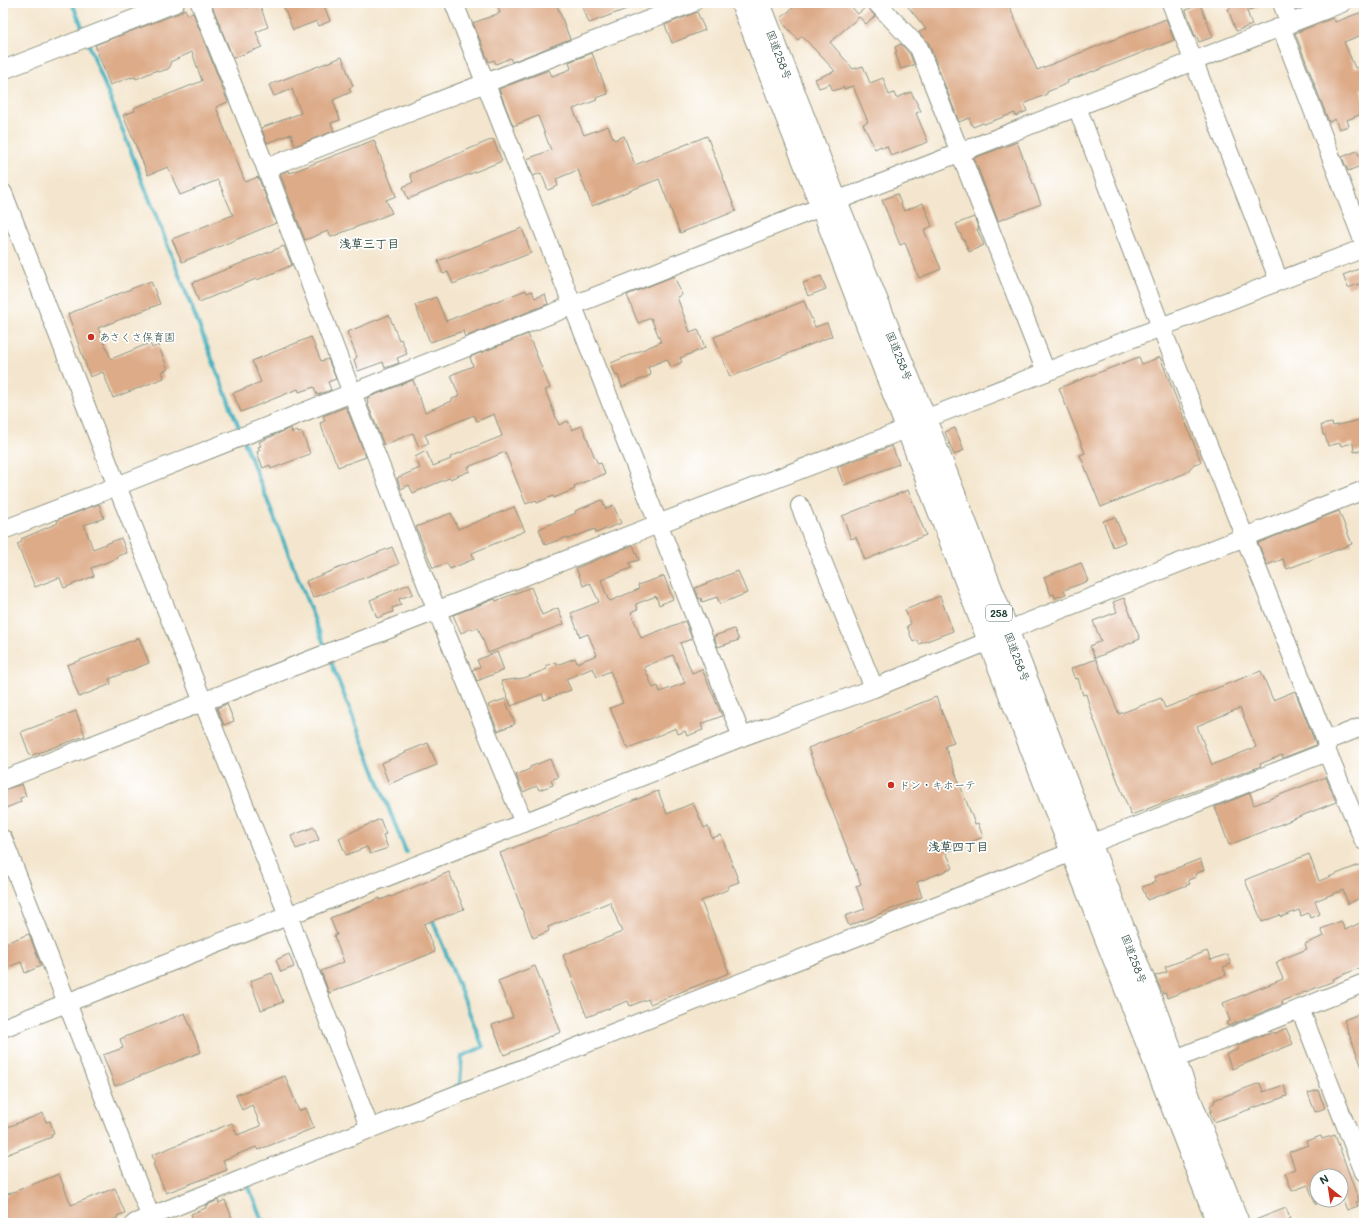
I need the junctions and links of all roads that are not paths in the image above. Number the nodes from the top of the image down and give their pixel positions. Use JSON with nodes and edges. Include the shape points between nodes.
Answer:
{"nodes":[{"id":1,"x":174,"y":3,"type":"edge"},
{"id":2,"x":200,"y":3,"type":"edge"},
{"id":3,"x":454,"y":3,"type":"edge"},
{"id":4,"x":692,"y":3,"type":"edge"},
{"id":5,"x":742,"y":3,"type":"edge"},
{"id":6,"x":759,"y":3,"type":"edge"},
{"id":7,"x":877,"y":3,"type":"edge"},
{"id":8,"x":1171,"y":3,"type":"edge"},
{"id":9,"x":1282,"y":3,"type":"edge"},
{"id":10,"x":1342,"y":3,"type":"edge"},
{"id":11,"x":1285,"y":25,"type":"junction"},
{"id":12,"x":1193,"y":62,"type":"junction"},
{"id":13,"x":3,"y":70,"type":"edge"},
{"id":14,"x":484,"y":82,"type":"junction"},
{"id":15,"x":1077,"y":107,"type":"junction"},
{"id":16,"x":960,"y":153,"type":"junction"},
{"id":17,"x":266,"y":168,"type":"junction"},
{"id":18,"x":3,"y":193,"type":"edge"},
{"id":19,"x":829,"y":204,"type":"junction"},
{"id":20,"x":1364,"y":243,"type":"edge"},
{"id":21,"x":1364,"y":248,"type":"edge"},
{"id":22,"x":1279,"y":281,"type":"junction"},
{"id":23,"x":572,"y":306,"type":"junction"},
{"id":24,"x":1160,"y":327,"type":"junction"},
{"id":25,"x":1046,"y":372,"type":"junction"},
{"id":26,"x":352,"y":393,"type":"junction"},
{"id":27,"x":916,"y":424,"type":"junction"},
{"id":28,"x":117,"y":486,"type":"junction"},
{"id":29,"x":1364,"y":490,"type":"edge"},
{"id":30,"x":800,"y":506,"type":"dead end"},
{"id":31,"x":658,"y":524,"type":"junction"},
{"id":32,"x":3,"y":530,"type":"edge"},
{"id":33,"x":1245,"y":537,"type":"junction"},
{"id":34,"x":438,"y":611,"type":"junction"},
{"id":35,"x":998,"y":636,"type":"junction"},
{"id":36,"x":874,"y":688,"type":"junction"},
{"id":37,"x":203,"y":701,"type":"junction"},
{"id":38,"x":1364,"y":726,"type":"edge"},
{"id":39,"x":742,"y":737,"type":"junction"},
{"id":40,"x":1327,"y":746,"type":"junction"},
{"id":41,"x":3,"y":780,"type":"edge"},
{"id":42,"x":524,"y":823,"type":"junction"},
{"id":43,"x":3,"y":839,"type":"edge"},
{"id":44,"x":1364,"y":841,"type":"edge"},
{"id":45,"x":1081,"y":848,"type":"junction"},
{"id":46,"x":288,"y":915,"type":"junction"},
{"id":47,"x":1364,"y":983,"type":"edge"},
{"id":48,"x":66,"y":1003,"type":"junction"},
{"id":49,"x":1300,"y":1009,"type":"junction"},
{"id":50,"x":3,"y":1028,"type":"edge"},
{"id":51,"x":1174,"y":1060,"type":"junction"},
{"id":52,"x":368,"y":1124,"type":"junction"},
{"id":53,"x":1364,"y":1172,"type":"edge"},
{"id":54,"x":146,"y":1221,"type":"edge"},
{"id":55,"x":1218,"y":1223,"type":"edge"},
{"id":56,"x":1238,"y":1223,"type":"edge"}],
"edges":[{"from":1,"to":13,"type":"street"},
{"from":2,"to":17,"type":"street"},
{"from":3,"to":14,"type":"street"},
{"from":4,"to":14,"type":"street"},
{"from":5,"to":19,"type":"highway","name":"国道258号","number":"258"},
{"from":6,"to":19,"type":"highway","name":"国道258号","number":"258"},
{"from":7,"to":16,"type":"street","via":[[919,48]]},
{"from":8,"to":12,"type":"street"},
{"from":9,"to":11,"type":"street"},
{"from":10,"to":11,"type":"street"},
{"from":11,"to":12,"type":"street"},
{"from":11,"to":20,"type":"street"},
{"from":12,"to":15,"type":"street"},
{"from":12,"to":22,"type":"street"},
{"from":14,"to":17,"type":"street"},
{"from":14,"to":23,"type":"street"},
{"from":15,"to":16,"type":"street"},
{"from":15,"to":24,"type":"street"},
{"from":16,"to":19,"type":"street"},
{"from":16,"to":25,"type":"street"},
{"from":17,"to":26,"type":"street"},
{"from":18,"to":28,"type":"street"},
{"from":19,"to":23,"type":"street"},
{"from":19,"to":27,"type":"highway","name":"国道258号","number":"258"},
{"from":21,"to":22,"type":"street"},
{"from":22,"to":24,"type":"street"},
{"from":23,"to":26,"type":"street"},
{"from":23,"to":31,"type":"street"},
{"from":24,"to":25,"type":"street"},
{"from":24,"to":33,"type":"street"},
{"from":25,"to":27,"type":"street"},
{"from":26,"to":28,"type":"street"},
{"from":26,"to":34,"type":"street"},
{"from":27,"to":31,"type":"street"},
{"from":27,"to":35,"type":"highway","name":"国道258号","number":"258"},
{"from":28,"to":32,"type":"street"},
{"from":28,"to":37,"type":"street"},
{"from":29,"to":33,"type":"street"},
{"from":30,"to":36,"type":"street"},
{"from":31,"to":34,"type":"street"},
{"from":31,"to":39,"type":"street"},
{"from":33,"to":35,"type":"street"},
{"from":33,"to":40,"type":"street"},
{"from":34,"to":37,"type":"street"},
{"from":34,"to":42,"type":"street"},
{"from":35,"to":36,"type":"street"},
{"from":35,"to":45,"type":"highway","name":"国道258号","number":"258"},
{"from":36,"to":39,"type":"street"},
{"from":37,"to":41,"type":"street"},
{"from":37,"to":46,"type":"street"},
{"from":38,"to":40,"type":"street"},
{"from":39,"to":42,"type":"street"},
{"from":40,"to":44,"type":"street"},
{"from":40,"to":45,"type":"street"},
{"from":42,"to":46,"type":"street"},
{"from":43,"to":48,"type":"street"},
{"from":45,"to":51,"type":"highway","name":"国道258号","number":"258"},
{"from":45,"to":52,"type":"street"},
{"from":45,"to":55,"type":"highway","name":"国道258号","number":"258"},
{"from":46,"to":48,"type":"street"},
{"from":46,"to":52,"type":"street"},
{"from":47,"to":49,"type":"street"},
{"from":48,"to":50,"type":"street"},
{"from":48,"to":54,"type":"street"},
{"from":49,"to":51,"type":"street"},
{"from":49,"to":53,"type":"street"},
{"from":51,"to":56,"type":"highway","name":"国道258号","number":"258"},
{"from":52,"to":54,"type":"street","via":[[165,1210]]}]}
